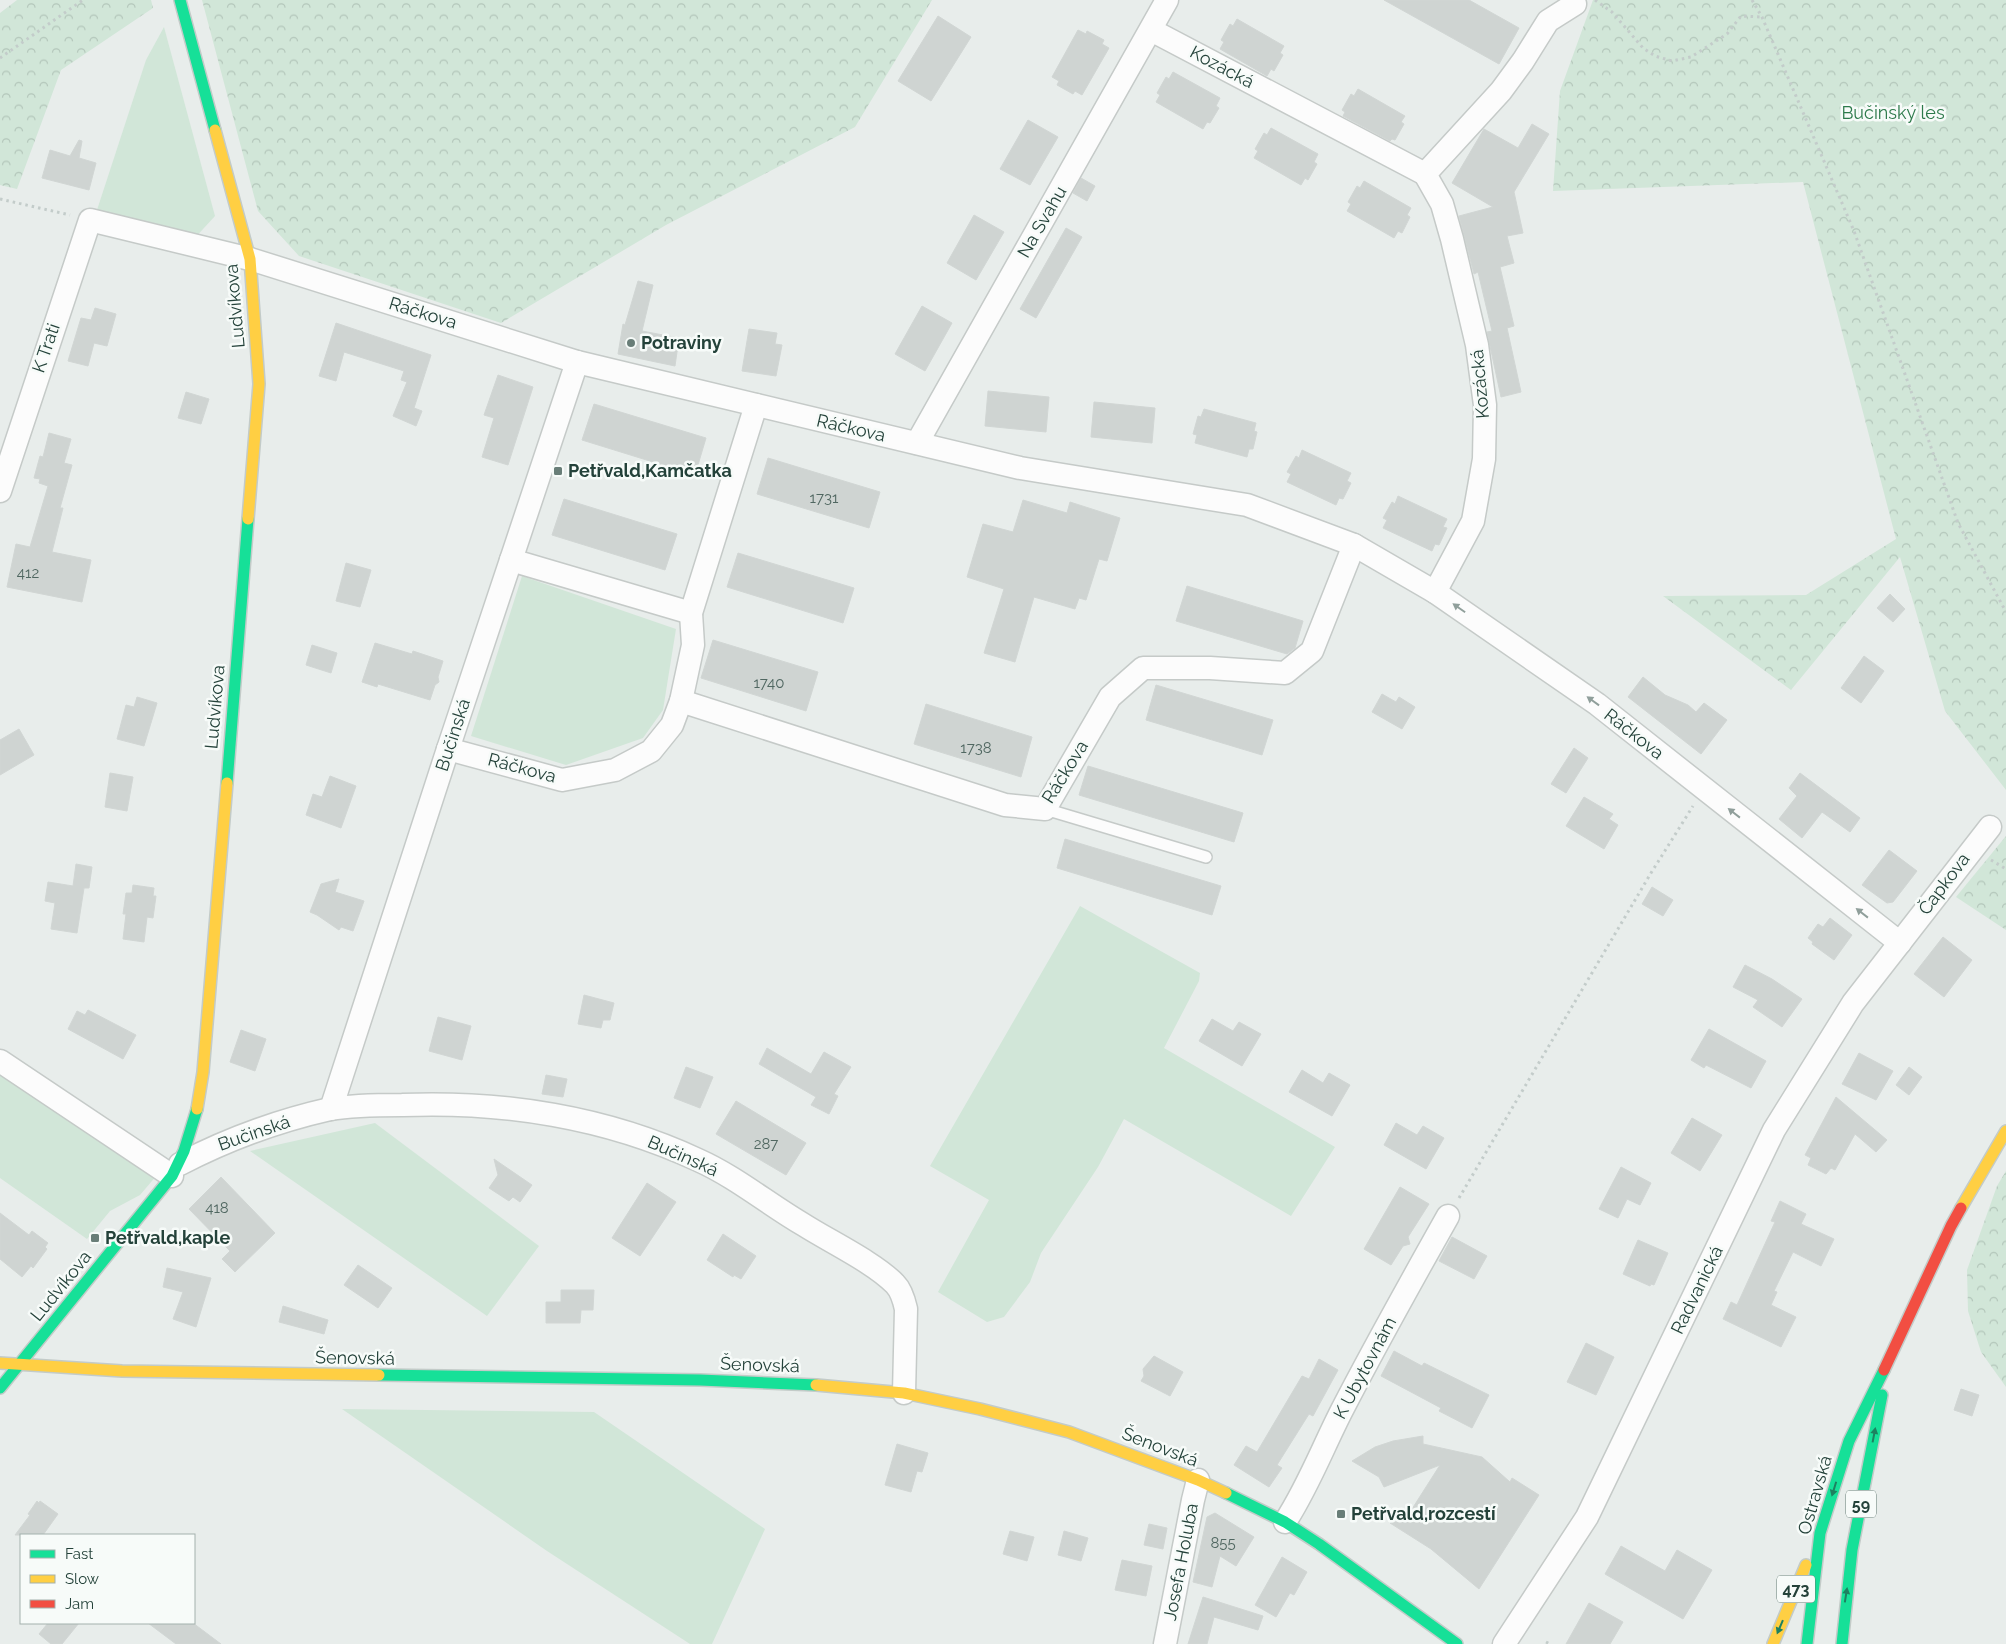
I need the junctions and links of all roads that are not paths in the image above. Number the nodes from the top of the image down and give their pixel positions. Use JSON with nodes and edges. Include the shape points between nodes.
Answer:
{"nodes":[{"id":1,"x":180,"y":0,"type":"edge"},
{"id":2,"x":1167,"y":0,"type":"edge"},
{"id":3,"x":1585,"y":2,"type":"edge"},
{"id":4,"x":1151,"y":30,"type":"junction"},
{"id":5,"x":1425,"y":174,"type":"junction"},
{"id":6,"x":90,"y":220,"type":"joint"},
{"id":7,"x":250,"y":259,"type":"junction"},
{"id":8,"x":577,"y":362,"type":"junction"},
{"id":9,"x":756,"y":405,"type":"junction"},
{"id":10,"x":917,"y":443,"type":"junction"},
{"id":11,"x":1,"y":481,"type":"edge"},
{"id":12,"x":1354,"y":545,"type":"junction"},
{"id":13,"x":511,"y":560,"type":"junction"},
{"id":14,"x":1435,"y":592,"type":"junction"},
{"id":15,"x":691,"y":613,"type":"junction"},
{"id":16,"x":681,"y":701,"type":"junction"},
{"id":17,"x":448,"y":748,"type":"junction"},
{"id":18,"x":1045,"y":809,"type":"junction"},
{"id":19,"x":1990,"y":827,"type":"dead end"},
{"id":20,"x":1206,"y":857,"type":"dead end"},
{"id":21,"x":1900,"y":943,"type":"junction"},
{"id":22,"x":0,"y":1061,"type":"edge"},
{"id":23,"x":331,"y":1109,"type":"junction"},
{"id":24,"x":2006,"y":1131,"type":"edge"},
{"id":25,"x":176,"y":1170,"type":"junction"},
{"id":26,"x":1448,"y":1216,"type":"road end"},
{"id":27,"x":0,"y":1363,"type":"edge"},
{"id":28,"x":1888,"y":1364,"type":"junction"},
{"id":29,"x":19,"y":1366,"type":"junction"},
{"id":30,"x":0,"y":1388,"type":"edge"},
{"id":31,"x":904,"y":1393,"type":"junction"},
{"id":32,"x":1198,"y":1480,"type":"junction"},
{"id":33,"x":1285,"y":1522,"type":"junction"},
{"id":34,"x":1820,"y":1534,"type":"junction"},
{"id":35,"x":1165,"y":1644,"type":"edge"},
{"id":36,"x":1457,"y":1644,"type":"edge"},
{"id":37,"x":1504,"y":1644,"type":"edge"},
{"id":38,"x":1773,"y":1644,"type":"edge"},
{"id":39,"x":1807,"y":1644,"type":"edge"},
{"id":40,"x":1842,"y":1644,"type":"edge"}],
"edges":[{"from":1,"to":7,"type":"main road","name":"Ludvíkova"},
{"from":2,"to":4,"type":"street","name":"Na Svahu"},
{"from":3,"to":5,"type":"street","via":[[1548,21],[1501,91]]},
{"from":4,"to":5,"type":"street","name":"Kozácká"},
{"from":4,"to":10,"type":"street","name":"Na Svahu"},
{"from":5,"to":14,"type":"street","name":"Kozácká","via":[[1442,204],[1452,239],[1477,345],[1484,405],[1484,459],[1473,521]]},
{"from":6,"to":7,"type":"street","name":"Ráčkova"},
{"from":6,"to":11,"type":"street","name":"K Trati"},
{"from":7,"to":8,"type":"street","name":"Ráčkova"},
{"from":7,"to":25,"type":"main road","name":"Ludvíkova","via":[[258,394],[203,1072],[195,1120]]},
{"from":8,"to":9,"type":"street","name":"Ráčkova"},
{"from":8,"to":13,"type":"street","name":"Bučinská"},
{"from":9,"to":10,"type":"street","name":"Ráčkova"},
{"from":9,"to":15,"type":"street","name":"Ráčkova"},
{"from":10,"to":12,"type":"street","name":"Ráčkova","via":[[1020,468],[1247,505]]},
{"from":12,"to":14,"type":"street","name":"Ráčkova"},
{"from":12,"to":18,"type":"street","name":"Ráčkova","via":[[1312,651],[1285,673],[1143,668],[1110,696]]},
{"from":13,"to":15,"type":"street"},
{"from":13,"to":17,"type":"street","name":"Bučinská"},
{"from":21,"to":14,"type":"street","name":"Ráčkova","one_way":true,"via":[[1597,704]]},
{"from":15,"to":16,"type":"street","name":"Ráčkova","via":[[693,645]]},
{"from":16,"to":17,"type":"street","name":"Ráčkova","via":[[672,725],[651,751],[615,770],[562,780]]},
{"from":16,"to":18,"type":"street","name":"Ráčkova","via":[[1005,805]]},
{"from":17,"to":23,"type":"street","name":"Bučinská"},
{"from":18,"to":20,"type":"lane"},
{"from":19,"to":21,"type":"street","name":"Čapkova"},
{"from":21,"to":37,"type":"street","name":"Radvanická","via":[[1853,1003],[1774,1130],[1587,1517]]},
{"from":22,"to":25,"type":"street"},
{"from":23,"to":25,"type":"street","name":"Bučinská","via":[[250,1131]]},
{"from":23,"to":31,"type":"street","name":"Bučinská","via":[[430,1104],[508,1108],[612,1128],[699,1160],[894,1283],[906,1309]]},
{"from":24,"to":28,"type":"main road","name":"Ostravská","number":"59","via":[[1951,1226]]},
{"from":25,"to":29,"type":"main road","name":"Ludvíkova"},
{"from":26,"to":33,"type":"street","name":"K Ubytovnám","via":[[1375,1347]]},
{"from":27,"to":29,"type":"main road","name":"Šenovská"},
{"from":28,"to":34,"type":"main road","name":"Ostravská","number":"59","one_way":true,"via":[[1849,1440]]},
{"from":40,"to":28,"type":"main road","name":"Ostravská","number":"59","one_way":true,"via":[[1856,1531]]},
{"from":29,"to":30,"type":"main road","name":"Ludvíkova"},
{"from":29,"to":31,"type":"main road","name":"Šenovská","via":[[141,1371],[710,1380]]},
{"from":31,"to":32,"type":"main road","name":"Šenovská","via":[[1060,1430]]},
{"from":32,"to":33,"type":"main road","name":"Šenovská"},
{"from":32,"to":35,"type":"street","name":"Josefa Holuba"},
{"from":33,"to":36,"type":"main road","name":"Šenovská"},
{"from":34,"to":38,"type":"main road","number":"473","one_way":true},
{"from":34,"to":39,"type":"main road","name":"Ostravská","number":"59"}]}
